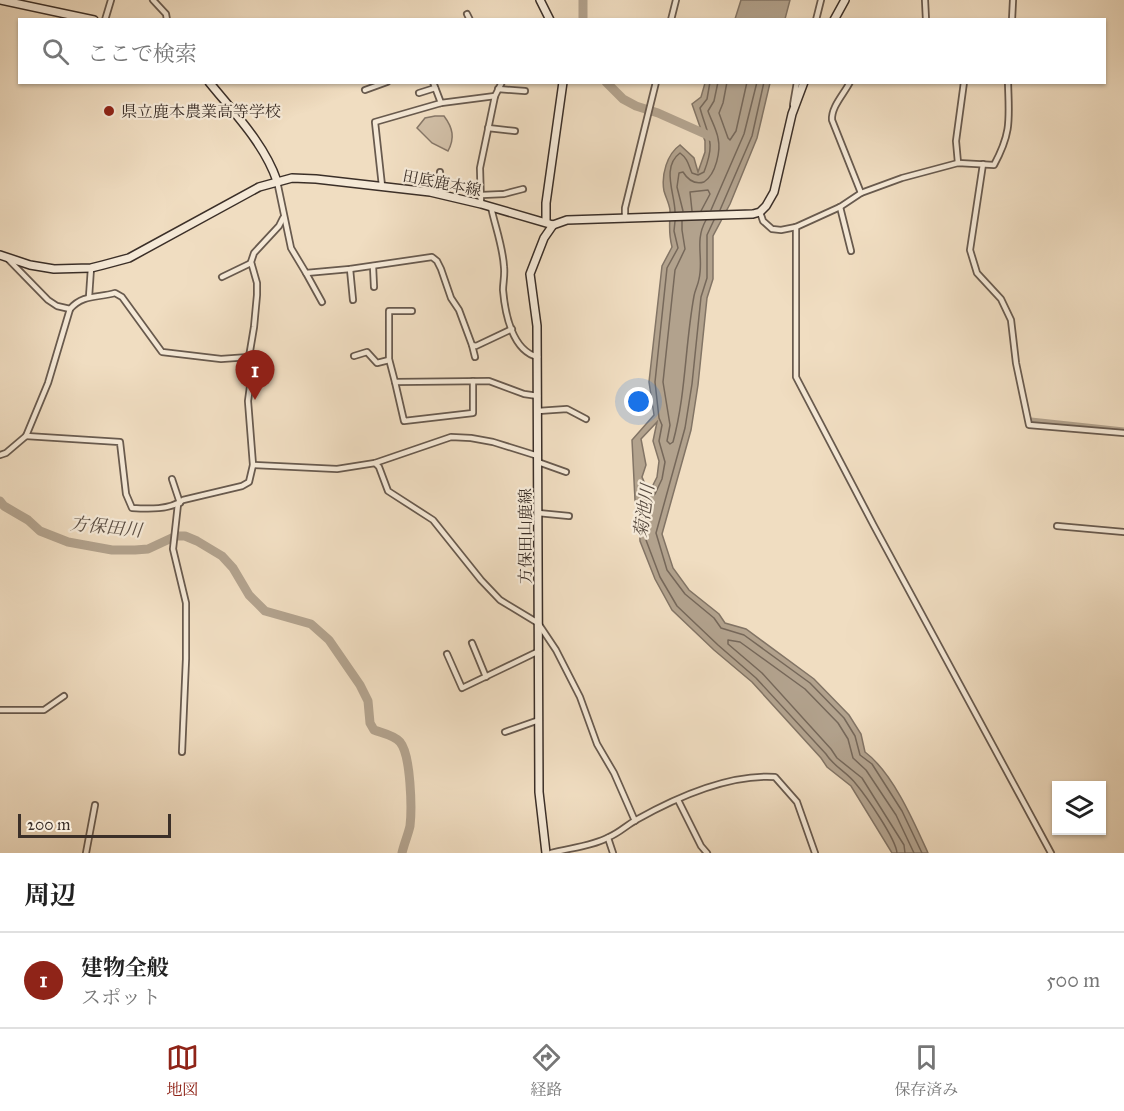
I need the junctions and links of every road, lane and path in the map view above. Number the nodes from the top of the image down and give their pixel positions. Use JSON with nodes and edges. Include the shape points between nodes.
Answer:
{"nodes":[{"id":1,"x":0,"y":0,"type":"edge"},
{"id":2,"x":111,"y":0,"type":"edge"},
{"id":3,"x":153,"y":0,"type":"edge"},
{"id":4,"x":540,"y":0,"type":"edge"},
{"id":5,"x":676,"y":0,"type":"edge"},
{"id":6,"x":821,"y":0,"type":"edge"},
{"id":7,"x":844,"y":0,"type":"edge"},
{"id":8,"x":925,"y":0,"type":"edge"},
{"id":9,"x":1013,"y":0,"type":"edge"},
{"id":10,"x":467,"y":14,"type":"dead end"},
{"id":11,"x":85,"y":18,"type":"edge"},
{"id":12,"x":106,"y":18,"type":"edge"},
{"id":13,"x":167,"y":18,"type":"edge"},
{"id":14,"x":469,"y":18,"type":"edge"},
{"id":15,"x":549,"y":18,"type":"edge"},
{"id":16,"x":672,"y":18,"type":"edge"},
{"id":17,"x":816,"y":18,"type":"edge"},
{"id":18,"x":835,"y":18,"type":"edge"},
{"id":19,"x":926,"y":18,"type":"edge"},
{"id":20,"x":1012,"y":18,"type":"edge"},
{"id":21,"x":211,"y":84,"type":"edge"},
{"id":22,"x":382,"y":84,"type":"edge"},
{"id":23,"x":501,"y":84,"type":"edge"},
{"id":24,"x":563,"y":84,"type":"edge"},
{"id":25,"x":656,"y":84,"type":"edge"},
{"id":26,"x":797,"y":84,"type":"edge"},
{"id":27,"x":803,"y":84,"type":"edge"},
{"id":28,"x":849,"y":84,"type":"edge"},
{"id":29,"x":964,"y":84,"type":"edge"},
{"id":30,"x":1008,"y":84,"type":"edge"},
{"id":31,"x":434,"y":85,"type":"edge"},
{"id":32,"x":498,"y":89,"type":"junction"},
{"id":33,"x":365,"y":90,"type":"dead end"},
{"id":34,"x":525,"y":91,"type":"dead end"},
{"id":35,"x":419,"y":93,"type":"dead end"},
{"id":36,"x":495,"y":96,"type":"junction"},
{"id":37,"x":441,"y":104,"type":"junction"},
{"id":38,"x":792,"y":114,"type":"junction"},
{"id":39,"x":488,"y":128,"type":"junction"},
{"id":40,"x":515,"y":131,"type":"dead end"},
{"id":41,"x":958,"y":163,"type":"junction"},
{"id":42,"x":983,"y":164,"type":"junction"},
{"id":43,"x":440,"y":172,"type":"dead end"},
{"id":44,"x":277,"y":181,"type":"junction"},
{"id":45,"x":382,"y":186,"type":"junction"},
{"id":46,"x":523,"y":189,"type":"dead end"},
{"id":47,"x":861,"y":193,"type":"junction"},
{"id":48,"x":441,"y":194,"type":"junction"},
{"id":49,"x":482,"y":195,"type":"junction"},
{"id":50,"x":481,"y":204,"type":"junction"},
{"id":51,"x":491,"y":207,"type":"junction"},
{"id":52,"x":840,"y":207,"type":"junction"},
{"id":53,"x":759,"y":212,"type":"junction"},
{"id":54,"x":283,"y":218,"type":"junction"},
{"id":55,"x":625,"y":219,"type":"junction"},
{"id":56,"x":550,"y":224,"type":"junction"},
{"id":57,"x":796,"y":227,"type":"junction"},
{"id":58,"x":851,"y":251,"type":"dead end"},
{"id":59,"x":4,"y":256,"type":"edge"},
{"id":60,"x":251,"y":263,"type":"junction"},
{"id":61,"x":373,"y":266,"type":"junction"},
{"id":62,"x":91,"y":268,"type":"junction"},
{"id":63,"x":350,"y":269,"type":"junction"},
{"id":64,"x":306,"y":273,"type":"junction"},
{"id":65,"x":222,"y":278,"type":"dead end"},
{"id":66,"x":374,"y":287,"type":"dead end"},
{"id":67,"x":89,"y":297,"type":"junction"},
{"id":68,"x":353,"y":300,"type":"dead end"},
{"id":69,"x":322,"y":302,"type":"dead end"},
{"id":70,"x":70,"y":309,"type":"junction"},
{"id":71,"x":412,"y":310,"type":"dead end"},
{"id":72,"x":512,"y":329,"type":"junction"},
{"id":73,"x":472,"y":345,"type":"junction"},
{"id":74,"x":354,"y":356,"type":"dead end"},
{"id":75,"x":249,"y":357,"type":"junction"},
{"id":76,"x":475,"y":357,"type":"dead end"},
{"id":77,"x":538,"y":357,"type":"junction"},
{"id":78,"x":389,"y":360,"type":"junction"},
{"id":79,"x":473,"y":381,"type":"junction"},
{"id":80,"x":395,"y":382,"type":"junction"},
{"id":81,"x":538,"y":396,"type":"junction"},
{"id":82,"x":538,"y":411,"type":"junction"},
{"id":83,"x":586,"y":419,"type":"dead end"},
{"id":84,"x":1124,"y":433,"type":"edge"},
{"id":85,"x":26,"y":436,"type":"junction"},
{"id":86,"x":0,"y":455,"type":"edge"},
{"id":87,"x":538,"y":459,"type":"junction"},
{"id":88,"x":375,"y":463,"type":"junction"},
{"id":89,"x":253,"y":465,"type":"junction"},
{"id":90,"x":566,"y":472,"type":"dead end"},
{"id":91,"x":172,"y":479,"type":"dead end"},
{"id":92,"x":179,"y":504,"type":"junction"},
{"id":93,"x":538,"y":513,"type":"junction"},
{"id":94,"x":569,"y":516,"type":"dead end"},
{"id":95,"x":1057,"y":526,"type":"dead end"},
{"id":96,"x":1124,"y":532,"type":"edge"},
{"id":97,"x":538,"y":623,"type":"junction"},
{"id":98,"x":472,"y":644,"type":"dead end"},
{"id":99,"x":539,"y":651,"type":"junction"},
{"id":100,"x":447,"y":654,"type":"dead end"},
{"id":101,"x":486,"y":677,"type":"junction"},
{"id":102,"x":64,"y":696,"type":"dead end"},
{"id":103,"x":0,"y":710,"type":"edge"},
{"id":104,"x":539,"y":720,"type":"junction"},
{"id":105,"x":505,"y":732,"type":"dead end"},
{"id":106,"x":182,"y":752,"type":"dead end"},
{"id":107,"x":678,"y":800,"type":"junction"},
{"id":108,"x":95,"y":805,"type":"dead end"},
{"id":109,"x":634,"y":821,"type":"junction"},
{"id":110,"x":608,"y":838,"type":"junction"},
{"id":111,"x":86,"y":853,"type":"edge"},
{"id":112,"x":546,"y":853,"type":"edge"},
{"id":113,"x":551,"y":853,"type":"edge"},
{"id":114,"x":613,"y":853,"type":"edge"},
{"id":115,"x":707,"y":853,"type":"edge"},
{"id":116,"x":815,"y":853,"type":"edge"},
{"id":117,"x":1051,"y":853,"type":"edge"}],
"edges":[{"from":1,"to":11,"type":"main road"},
{"from":2,"to":12,"type":"street"},
{"from":3,"to":13,"type":"street"},
{"from":4,"to":15,"type":"main road"},
{"from":5,"to":16,"type":"street"},
{"from":6,"to":17,"type":"street"},
{"from":7,"to":18,"type":"main road"},
{"from":8,"to":19,"type":"street"},
{"from":9,"to":20,"type":"street"},
{"from":10,"to":14,"type":"street"},
{"from":21,"to":44,"type":"main road","via":[[270,162]]},
{"from":22,"to":33,"type":"street"},
{"from":23,"to":32,"type":"street"},
{"from":24,"to":56,"type":"main road","via":[[546,202]]},
{"from":25,"to":55,"type":"street"},
{"from":26,"to":38,"type":"street"},
{"from":27,"to":38,"type":"main road"},
{"from":28,"to":47,"type":"street","via":[[832,114]]},
{"from":29,"to":41,"type":"street","via":[[956,141]]},
{"from":30,"to":42,"type":"street","via":[[1009,129],[1004,146],[994,165]]},
{"from":31,"to":35,"type":"street"},
{"from":31,"to":37,"type":"street"},
{"from":32,"to":34,"type":"street"},
{"from":32,"to":36,"type":"street"},
{"from":36,"to":37,"type":"street"},
{"from":36,"to":39,"type":"street"},
{"from":37,"to":45,"type":"street","via":[[375,123]]},
{"from":38,"to":53,"type":"main road","via":[[774,192]]},
{"from":39,"to":40,"type":"street"},
{"from":39,"to":49,"type":"street","via":[[480,168]]},
{"from":41,"to":42,"type":"street"},
{"from":41,"to":47,"type":"street"},
{"from":42,"to":84,"type":"street","via":[[970,250],[977,273],[1001,299],[1011,320],[1029,425]]},
{"from":43,"to":48,"type":"street"},
{"from":44,"to":45,"type":"main road","name":"田底鹿本線","via":[[316,179]]},
{"from":44,"to":54,"type":"street"},
{"from":44,"to":62,"type":"main road","name":"田底鹿本線","via":[[247,192],[129,258]]},
{"from":45,"to":48,"type":"main road","name":"田底鹿本線"},
{"from":46,"to":49,"type":"street"},
{"from":47,"to":52,"type":"street"},
{"from":48,"to":50,"type":"main road","name":"田底鹿本線"},
{"from":49,"to":50,"type":"street"},
{"from":50,"to":51,"type":"main road","name":"田底鹿本線"},
{"from":51,"to":56,"type":"main road","name":"田底鹿本線"},
{"from":51,"to":72,"type":"street","via":[[504,266],[504,302]]},
{"from":52,"to":57,"type":"street"},
{"from":52,"to":58,"type":"street"},
{"from":53,"to":55,"type":"main road","name":"田底鹿本線"},
{"from":53,"to":57,"type":"street","via":[[772,229]]},
{"from":54,"to":60,"type":"street","via":[[254,253]]},
{"from":54,"to":64,"type":"street","via":[[291,248]]},
{"from":55,"to":56,"type":"main road","name":"田底鹿本線"},
{"from":56,"to":77,"type":"main road","name":"方保田山鹿線","via":[[530,274]]},
{"from":57,"to":117,"type":"street","via":[[796,377]]},
{"from":59,"to":62,"type":"main road","name":"田底鹿本線","via":[[54,269]]},
{"from":59,"to":70,"type":"street","via":[[48,300]]},
{"from":60,"to":65,"type":"street"},
{"from":60,"to":75,"type":"street","via":[[257,295]]},
{"from":61,"to":63,"type":"street"},
{"from":61,"to":66,"type":"street"},
{"from":61,"to":73,"type":"street","via":[[432,257],[448,283]]},
{"from":62,"to":67,"type":"street"},
{"from":63,"to":64,"type":"street"},
{"from":63,"to":68,"type":"street"},
{"from":64,"to":69,"type":"street"},
{"from":67,"to":70,"type":"street"},
{"from":67,"to":75,"type":"street","via":[[115,293],[123,297],[162,352],[221,359]]},
{"from":70,"to":85,"type":"street","via":[[48,383]]},
{"from":71,"to":78,"type":"street","via":[[388,311]]},
{"from":72,"to":73,"type":"street"},
{"from":72,"to":77,"type":"street","via":[[519,345]]},
{"from":73,"to":76,"type":"street"},
{"from":74,"to":78,"type":"street","via":[[367,352],[377,363]]},
{"from":75,"to":89,"type":"street"},
{"from":77,"to":81,"type":"main road","name":"方保田山鹿線"},
{"from":78,"to":80,"type":"street"},
{"from":79,"to":80,"type":"street"},
{"from":79,"to":80,"type":"street","via":[[474,413],[404,421]]},
{"from":79,"to":81,"type":"street","via":[[489,381]]},
{"from":81,"to":82,"type":"main road","name":"方保田山鹿線"},
{"from":82,"to":83,"type":"street","via":[[567,409]]},
{"from":82,"to":87,"type":"main road","name":"方保田山鹿線"},
{"from":85,"to":86,"type":"street"},
{"from":85,"to":92,"type":"street","via":[[120,442],[124,483],[132,508]]},
{"from":87,"to":88,"type":"street","via":[[493,442],[451,437]]},
{"from":87,"to":90,"type":"street"},
{"from":87,"to":93,"type":"main road","name":"方保田山鹿線"},
{"from":88,"to":89,"type":"street","via":[[336,470]]},
{"from":88,"to":97,"type":"street","via":[[388,491],[433,520],[500,600]]},
{"from":89,"to":92,"type":"street","via":[[247,484]]},
{"from":91,"to":92,"type":"street"},
{"from":92,"to":106,"type":"street","via":[[173,549],[186,603]]},
{"from":93,"to":94,"type":"street"},
{"from":93,"to":97,"type":"main road","name":"方保田山鹿線"},
{"from":95,"to":96,"type":"street"},
{"from":97,"to":99,"type":"main road","name":"方保田山鹿線"},
{"from":97,"to":109,"type":"street","via":[[580,697],[597,744]]},
{"from":98,"to":101,"type":"street"},
{"from":99,"to":101,"type":"street"},
{"from":99,"to":104,"type":"main road","name":"方保田山鹿線"},
{"from":100,"to":101,"type":"street","via":[[462,687]]},
{"from":102,"to":103,"type":"street","via":[[44,710]]},
{"from":104,"to":105,"type":"street"},
{"from":104,"to":112,"type":"main road","name":"方保田山鹿線","via":[[538,792]]},
{"from":107,"to":109,"type":"street"},
{"from":107,"to":115,"type":"street"},
{"from":107,"to":116,"type":"street","via":[[737,780],[776,777],[797,802]]},
{"from":108,"to":111,"type":"street"},
{"from":109,"to":110,"type":"street"},
{"from":110,"to":113,"type":"street"},
{"from":110,"to":114,"type":"street"}]}
